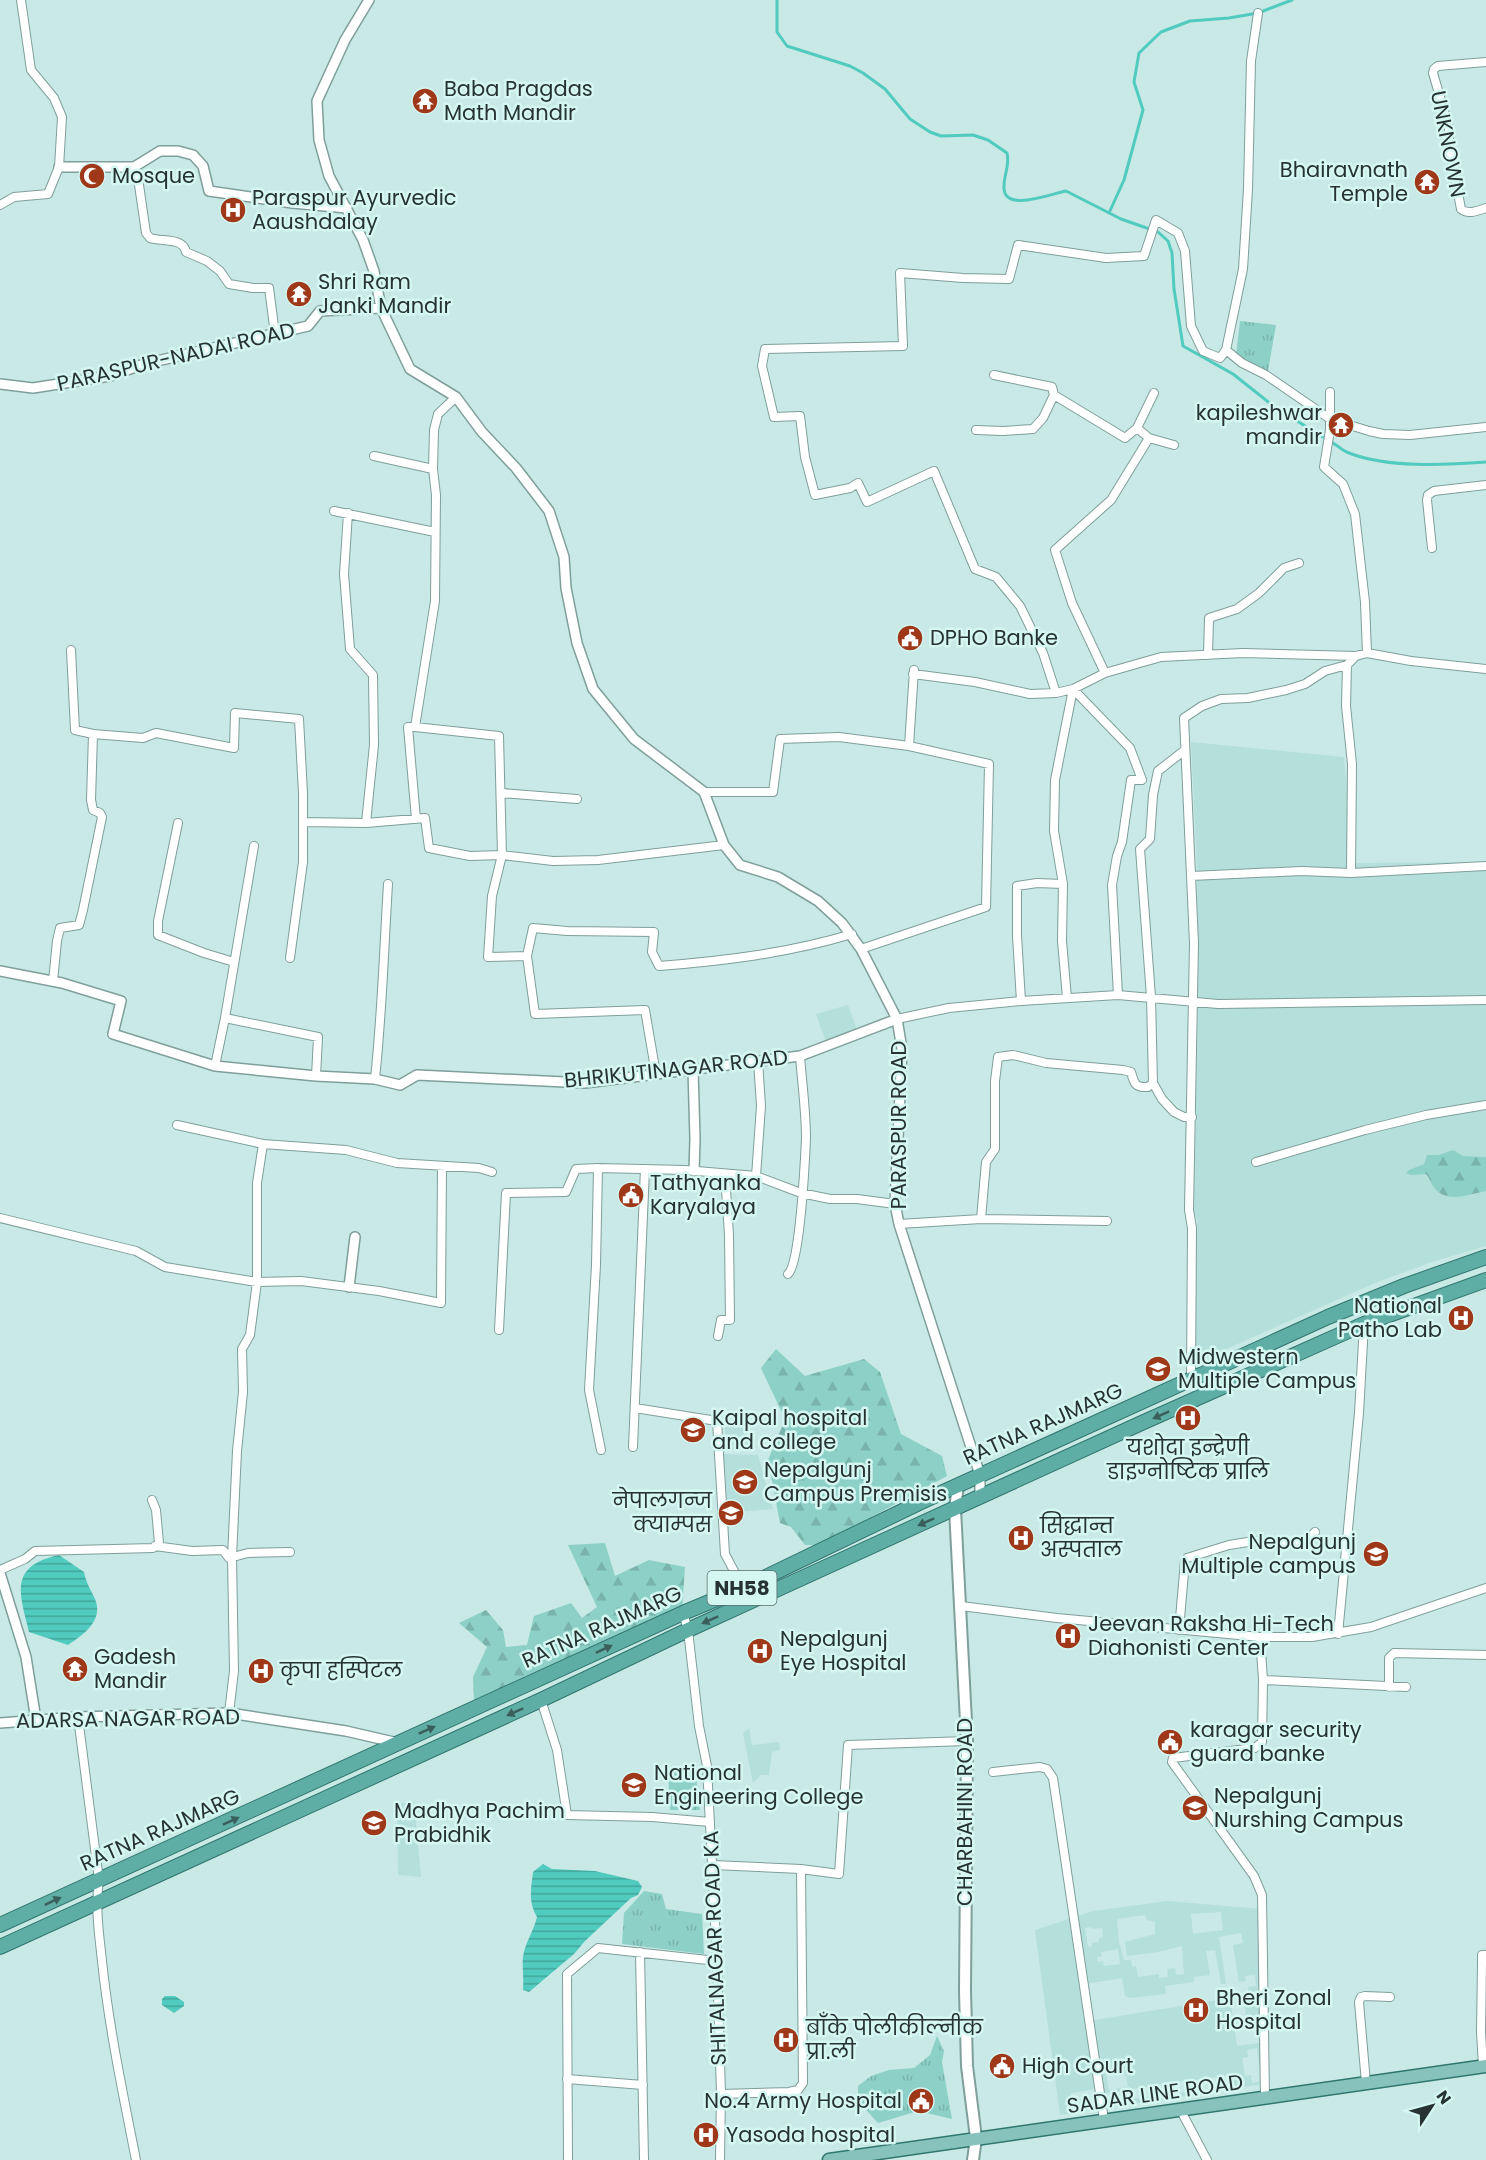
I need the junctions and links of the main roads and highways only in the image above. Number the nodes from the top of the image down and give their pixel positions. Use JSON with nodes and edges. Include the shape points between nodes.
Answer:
{"nodes":[{"id":1,"x":1486,"y":1257,"type":"edge"},
{"id":2,"x":1486,"y":1280,"type":"edge"},
{"id":3,"x":958,"y":1485,"type":"junction"},
{"id":4,"x":955,"y":1509,"type":"junction"},
{"id":5,"x":0,"y":1925,"type":"edge"},
{"id":6,"x":0,"y":1947,"type":"edge"},
{"id":7,"x":1485,"y":2066,"type":"edge"},
{"id":8,"x":976,"y":2139,"type":"junction"},
{"id":9,"x":829,"y":2160,"type":"edge"},
{"id":10,"x":973,"y":2160,"type":"edge"}],
"edges":[{"from":1,"to":3,"type":"highway","name":"RATNA RAJMARG","number":"NH58","via":[[1328,1317]]},
{"from":2,"to":4,"type":"highway","name":"RATNA RAJMARG","number":"NH58","one_way":true,"via":[[1364,1324]]},
{"from":3,"to":4,"type":"main road","name":"CHARBAHINI ROAD"},
{"from":5,"to":3,"type":"highway","name":"RATNA RAJMARG","number":"NH58","one_way":true,"via":[[743,1588]]},
{"from":4,"to":6,"type":"highway","name":"RATNA RAJMARG","number":"NH58","one_way":true},
{"from":4,"to":8,"type":"main road","name":"CHARBAHINI ROAD","via":[[967,1741],[967,2066]]},
{"from":7,"to":8,"type":"main road","name":"SADAR LINE ROAD"},
{"from":8,"to":9,"type":"main road","name":"SADAR LINE ROAD"},
{"from":8,"to":10,"type":"main road","name":"CHARBAHINI ROAD"}]}
